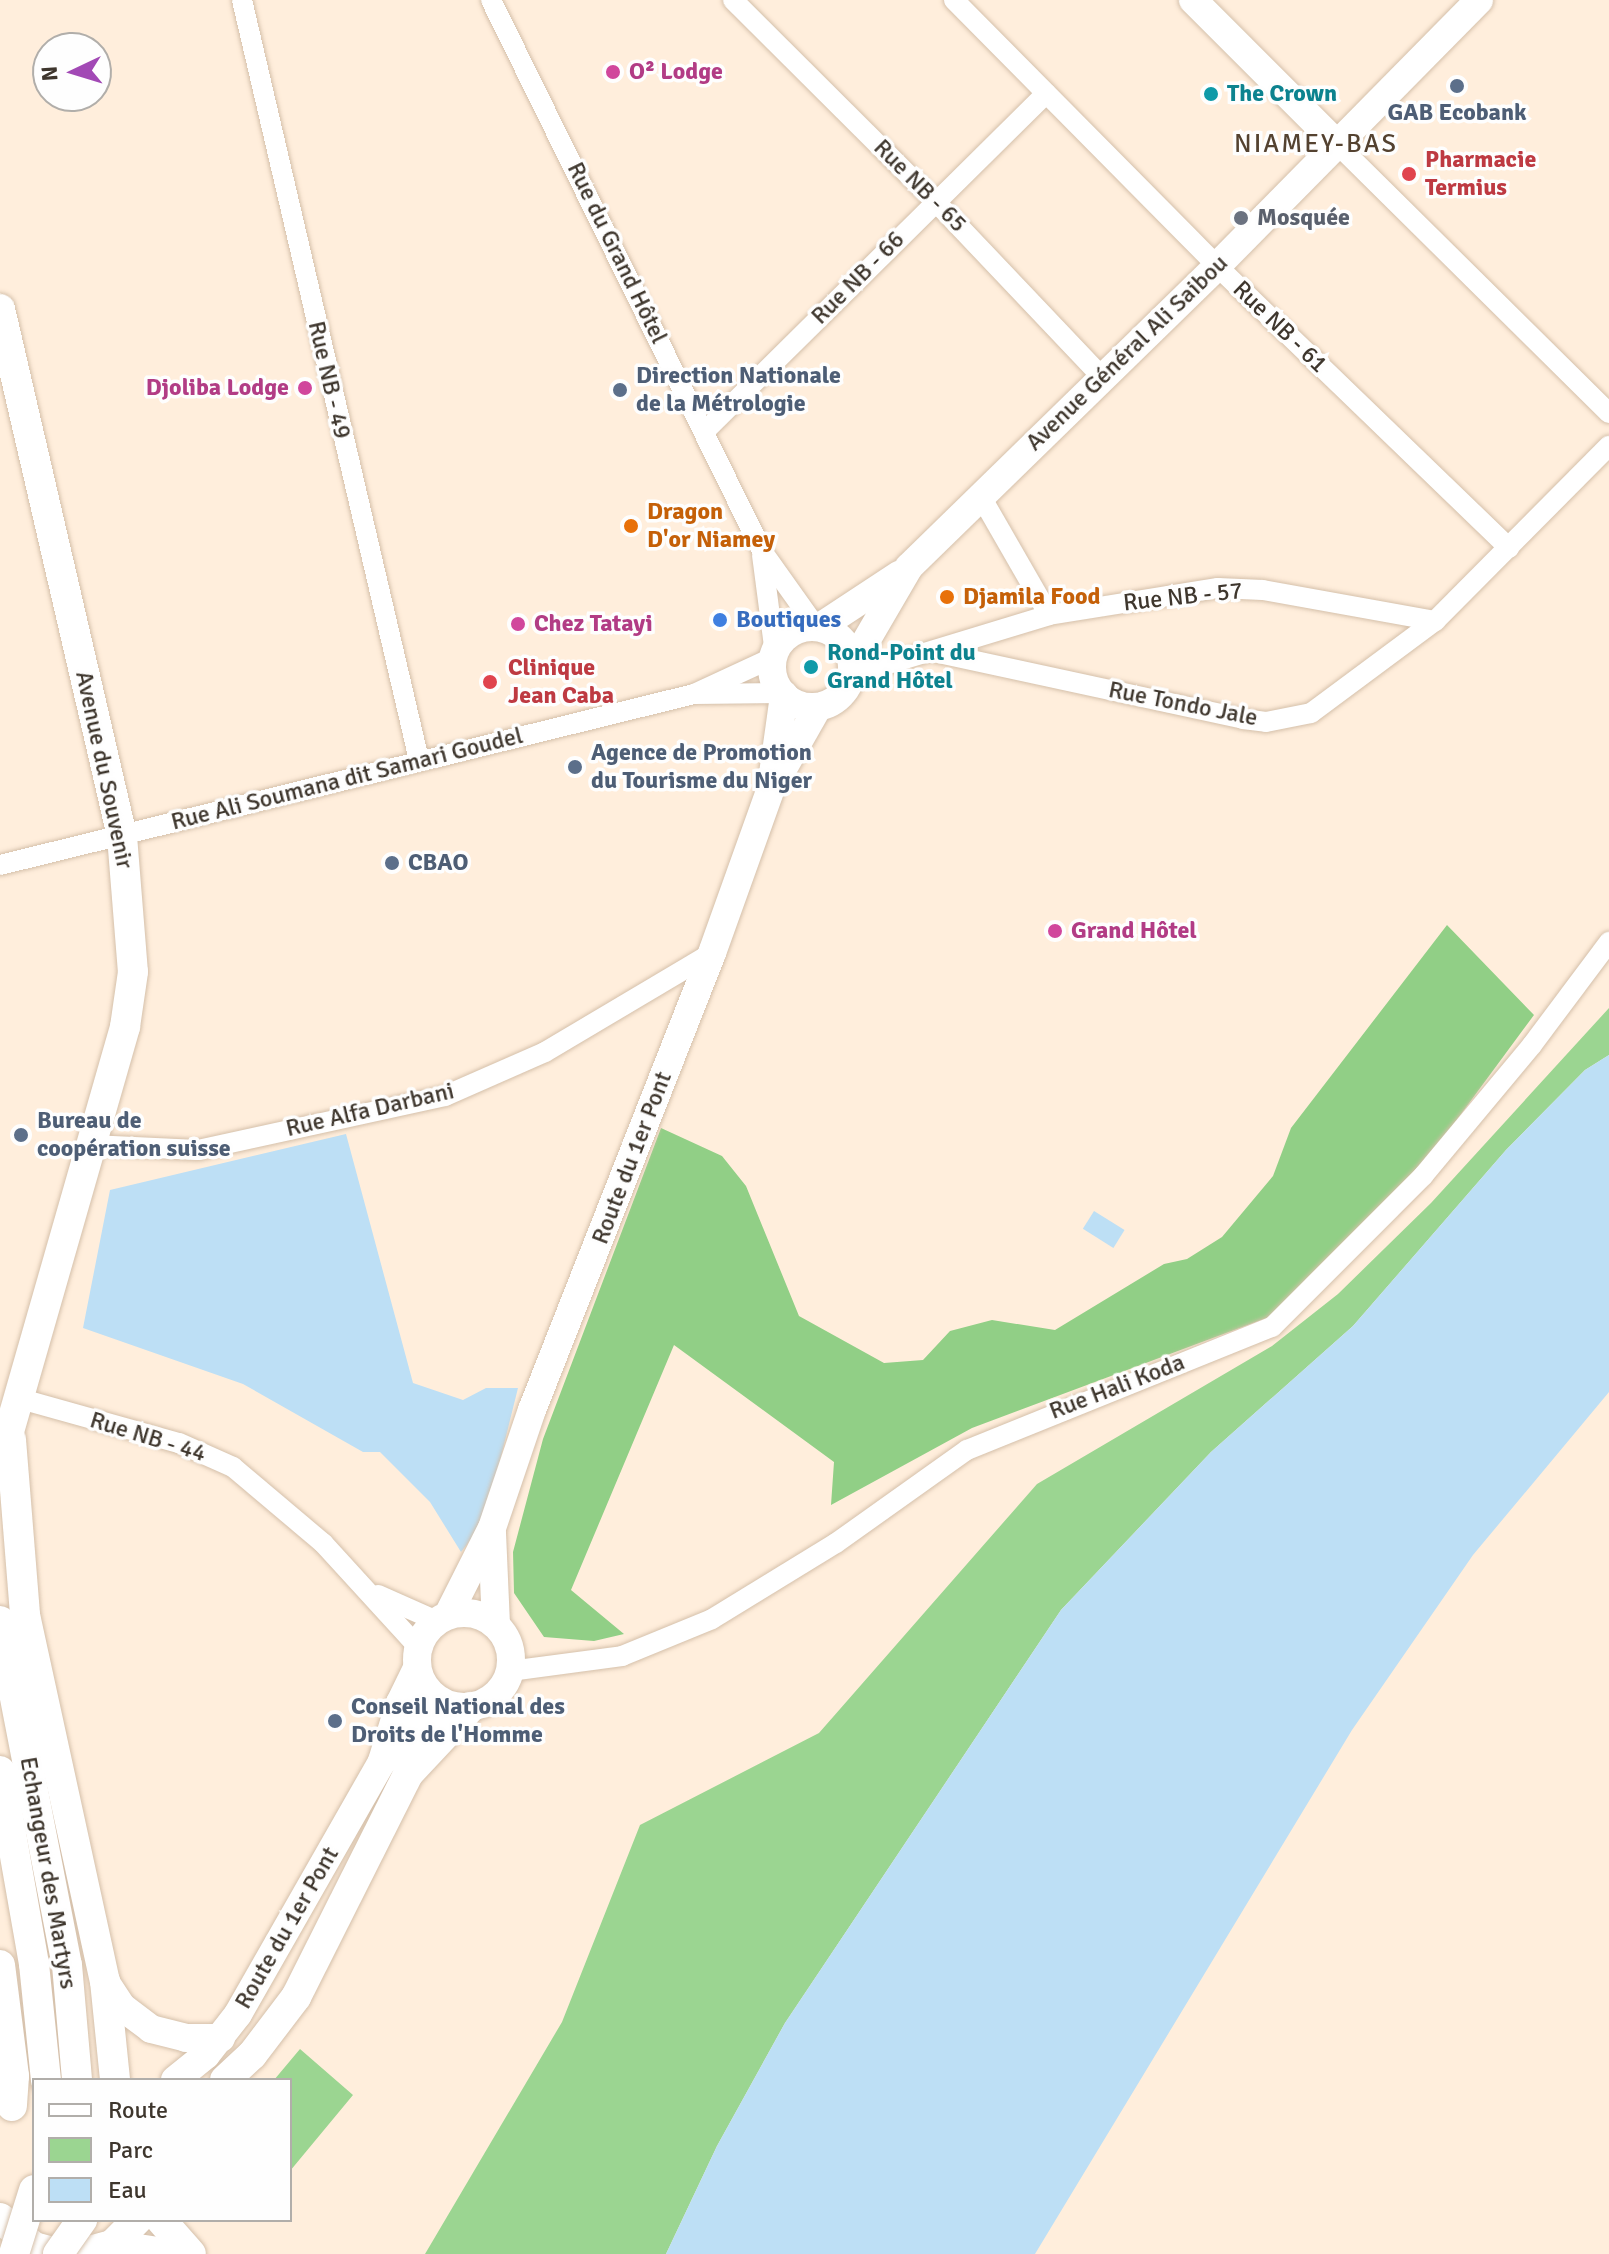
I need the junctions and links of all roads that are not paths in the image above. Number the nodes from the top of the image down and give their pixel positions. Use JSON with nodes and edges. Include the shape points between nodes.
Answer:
{"nodes":[{"id":1,"x":242,"y":0,"type":"edge"},
{"id":2,"x":491,"y":0,"type":"edge"},
{"id":3,"x":733,"y":0,"type":"edge"},
{"id":4,"x":954,"y":0,"type":"edge"},
{"id":5,"x":1193,"y":0,"type":"edge"},
{"id":6,"x":1479,"y":0,"type":"edge"},
{"id":7,"x":1046,"y":93,"type":"junction"},
{"id":8,"x":1338,"y":145,"type":"junction"},
{"id":9,"x":935,"y":201,"type":"junction"},
{"id":10,"x":1217,"y":266,"type":"junction"},
{"id":11,"x":0,"y":309,"type":"edge"},
{"id":12,"x":1101,"y":376,"type":"junction"},
{"id":13,"x":1609,"y":413,"type":"edge"},
{"id":14,"x":705,"y":431,"type":"junction"},
{"id":15,"x":1609,"y":446,"type":"edge"},
{"id":16,"x":980,"y":495,"type":"junction"},
{"id":17,"x":1509,"y":548,"type":"junction"},
{"id":18,"x":762,"y":551,"type":"junction"},
{"id":19,"x":909,"y":567,"type":"junction"},
{"id":20,"x":1049,"y":615,"type":"junction"},
{"id":21,"x":1435,"y":621,"type":"junction"},
{"id":22,"x":818,"y":627,"type":"junction"},
{"id":23,"x":934,"y":652,"type":"junction"},
{"id":24,"x":774,"y":655,"type":"junction"},
{"id":25,"x":852,"y":670,"type":"junction"},
{"id":26,"x":694,"y":694,"type":"junction"},
{"id":27,"x":783,"y":694,"type":"junction"},
{"id":28,"x":818,"y":707,"type":"junction"},
{"id":29,"x":419,"y":760,"type":"junction"},
{"id":30,"x":771,"y":788,"type":"junction"},
{"id":31,"x":122,"y":836,"type":"junction"},
{"id":32,"x":0,"y":865,"type":"edge"},
{"id":33,"x":1609,"y":942,"type":"edge"},
{"id":34,"x":712,"y":953,"type":"junction"},
{"id":35,"x":91,"y":1145,"type":"junction"},
{"id":36,"x":21,"y":1399,"type":"junction"},
{"id":37,"x":5,"y":1448,"type":"edge"},
{"id":38,"x":492,"y":1528,"type":"junction"},
{"id":39,"x":371,"y":1591,"type":"junction"},
{"id":40,"x":442,"y":1618,"type":"junction"},
{"id":41,"x":0,"y":1621,"type":"edge"},
{"id":42,"x":496,"y":1625,"type":"junction"},
{"id":43,"x":418,"y":1658,"type":"junction"},
{"id":44,"x":510,"y":1671,"type":"junction"},
{"id":45,"x":441,"y":1702,"type":"junction"},
{"id":46,"x":471,"y":1707,"type":"junction"},
{"id":47,"x":382,"y":1762,"type":"junction"},
{"id":48,"x":0,"y":1771,"type":"edge"},
{"id":49,"x":0,"y":1965,"type":"edge"},
{"id":50,"x":105,"y":1981,"type":"junction"},
{"id":51,"x":221,"y":2038,"type":"junction"},
{"id":52,"x":46,"y":2078,"type":"edge"},
{"id":53,"x":77,"y":2078,"type":"edge"},
{"id":54,"x":115,"y":2078,"type":"edge"},
{"id":55,"x":177,"y":2078,"type":"edge"},
{"id":56,"x":227,"y":2078,"type":"edge"},
{"id":57,"x":15,"y":2106,"type":"edge"},
{"id":58,"x":32,"y":2196,"type":"edge"},
{"id":59,"x":0,"y":2218,"type":"edge"},
{"id":60,"x":56,"y":2222,"type":"edge"},
{"id":61,"x":81,"y":2222,"type":"edge"},
{"id":62,"x":134,"y":2222,"type":"edge"},
{"id":63,"x":163,"y":2222,"type":"edge"},
{"id":64,"x":98,"y":2251,"type":"edge"},
{"id":65,"x":14,"y":2254,"type":"edge"},
{"id":66,"x":46,"y":2254,"type":"edge"},
{"id":67,"x":59,"y":2254,"type":"edge"},
{"id":68,"x":171,"y":2254,"type":"edge"},
{"id":69,"x":191,"y":2254,"type":"edge"}],
"edges":[{"from":1,"to":29,"type":"street","name":"Rue NB - 49"},
{"from":2,"to":14,"type":"street","name":"Rue du Grand Hôtel"},
{"from":3,"to":9,"type":"street","name":"Rue NB - 65"},
{"from":4,"to":7,"type":"street","name":"Rue NB - 61"},
{"from":5,"to":8,"type":"street"},
{"from":6,"to":8,"type":"street","name":"Avenue Général Ali Saibou"},
{"from":7,"to":9,"type":"street","name":"Rue NB - 66"},
{"from":7,"to":10,"type":"street","name":"Rue NB - 61"},
{"from":8,"to":10,"type":"street","name":"Avenue Général Ali Saibou"},
{"from":8,"to":13,"type":"street"},
{"from":9,"to":12,"type":"street","name":"Rue NB - 65"},
{"from":9,"to":14,"type":"street","name":"Rue NB - 66"},
{"from":10,"to":12,"type":"street","name":"Avenue Général Ali Saibou"},
{"from":10,"to":17,"type":"street","name":"Rue NB - 61"},
{"from":11,"to":31,"type":"main road","name":"Avenue du Souvenir"},
{"from":12,"to":16,"type":"street","name":"Avenue Général Ali Saibou"},
{"from":14,"to":18,"type":"street","name":"Rue du Grand Hôtel"},
{"from":15,"to":17,"type":"street","name":"Rue Tondo Jale"},
{"from":16,"to":19,"type":"street","name":"Avenue Général Ali Saibou"},
{"from":16,"to":20,"type":"street"},
{"from":17,"to":21,"type":"street","name":"Rue Tondo Jale"},
{"from":18,"to":22,"type":"street","name":"Rue du Grand Hôtel"},
{"from":18,"to":24,"type":"street","name":"Rue du Grand Hôtel"},
{"from":19,"to":22,"type":"street","name":"Avenue Général Ali Saibou"},
{"from":19,"to":25,"type":"street","name":"Avenue Général Ali Saibou"},
{"from":20,"to":21,"type":"street","name":"Rue NB - 57","via":[[1218,588],[1263,590]]},
{"from":20,"to":23,"type":"street","name":"Rue NB - 57"},
{"from":21,"to":23,"type":"street","name":"Rue Tondo Jale","via":[[1311,713],[1266,722]]},
{"from":22,"to":24,"type":"street","via":[[791,633]]},
{"from":22,"to":25,"type":"street","via":[[843,641]]},
{"from":23,"to":25,"type":"street","name":"Rue Tondo Jale"},
{"from":24,"to":26,"type":"street","name":"Rue Ali Soumana dit Samari Goudel"},
{"from":24,"to":27,"type":"street","via":[[773,676]]},
{"from":25,"to":28,"type":"street","via":[[840,696]]},
{"from":26,"to":27,"type":"street","name":"Rue Ali Soumana dit Samari Goudel"},
{"from":26,"to":29,"type":"street","name":"Rue Ali Soumana dit Samari Goudel"},
{"from":27,"to":28,"type":"street","via":[[799,705]]},
{"from":27,"to":30,"type":"street","name":"Route du 1er Pont"},
{"from":28,"to":30,"type":"street","name":"Route du 1er Pont"},
{"from":29,"to":31,"type":"street","name":"Rue Ali Soumana dit Samari Goudel"},
{"from":30,"to":34,"type":"street","name":"Route du 1er Pont"},
{"from":31,"to":32,"type":"street","name":"Rue Ali Soumana dit Samari Goudel"},
{"from":31,"to":35,"type":"main road","name":"Avenue du Souvenir","via":[[133,972],[125,1027]]},
{"from":33,"to":44,"type":"street","name":"Rue Hali Koda","via":[[1423,1176],[1272,1327],[967,1450],[836,1543],[712,1619],[622,1656]]},
{"from":34,"to":35,"type":"street","name":"Rue Alfa Darbani","via":[[545,1052],[445,1096],[198,1150]]},
{"from":34,"to":38,"type":"street","name":"Route du 1er Pont","via":[[532,1410]]},
{"from":35,"to":36,"type":"main road","name":"Avenue du Souvenir"},
{"from":36,"to":37,"type":"main road","name":"Avenue du Souvenir"},
{"from":36,"to":39,"type":"street","name":"Rue NB - 44","via":[[179,1443],[233,1467],[280,1502]]},
{"from":37,"to":50,"type":"main road","via":[[25,1615]]},
{"from":38,"to":40,"type":"street","name":"Route du 1er Pont"},
{"from":38,"to":42,"type":"street","name":"Route du 1er Pont"},
{"from":39,"to":40,"type":"street","name":"Rue NB - 44"},
{"from":39,"to":43,"type":"street","name":"Rue NB - 44"},
{"from":40,"to":42,"type":"street","via":[[473,1613]]},
{"from":40,"to":43,"type":"street"},
{"from":41,"to":53,"type":"main road","name":"Echangeur des Martyrs","via":[[67,1965]]},
{"from":42,"to":44,"type":"street","via":[[509,1646]]},
{"from":43,"to":45,"type":"street","via":[[430,1693]]},
{"from":43,"to":47,"type":"street","name":"Route du 1er Pont"},
{"from":44,"to":46,"type":"street","via":[[496,1695]]},
{"from":45,"to":46,"type":"street"},
{"from":45,"to":47,"type":"street","name":"Route du 1er Pont"},
{"from":46,"to":56,"type":"main road","via":[[408,1774],[273,2030]]},
{"from":47,"to":51,"type":"street","name":"Route du 1er Pont"},
{"from":48,"to":52,"type":"main road","name":"Echangeur des Martyrs","via":[[40,2006]]},
{"from":49,"to":57,"type":"main road"},
{"from":50,"to":51,"type":"street","via":[[122,2007],[151,2029],[186,2038]]},
{"from":50,"to":54,"type":"main road"},
{"from":51,"to":55,"type":"street","name":"Route du 1er Pont"},
{"from":58,"to":65,"type":"main road","bridge":true},
{"from":59,"to":67,"type":"main road","via":[[34,2247]]},
{"from":60,"to":66,"type":"main road"},
{"from":61,"to":67,"type":"main road","bridge":true},
{"from":62,"to":64,"type":"main road"},
{"from":63,"to":69,"type":"main road"},
{"from":64,"to":68,"type":"main road"}]}
